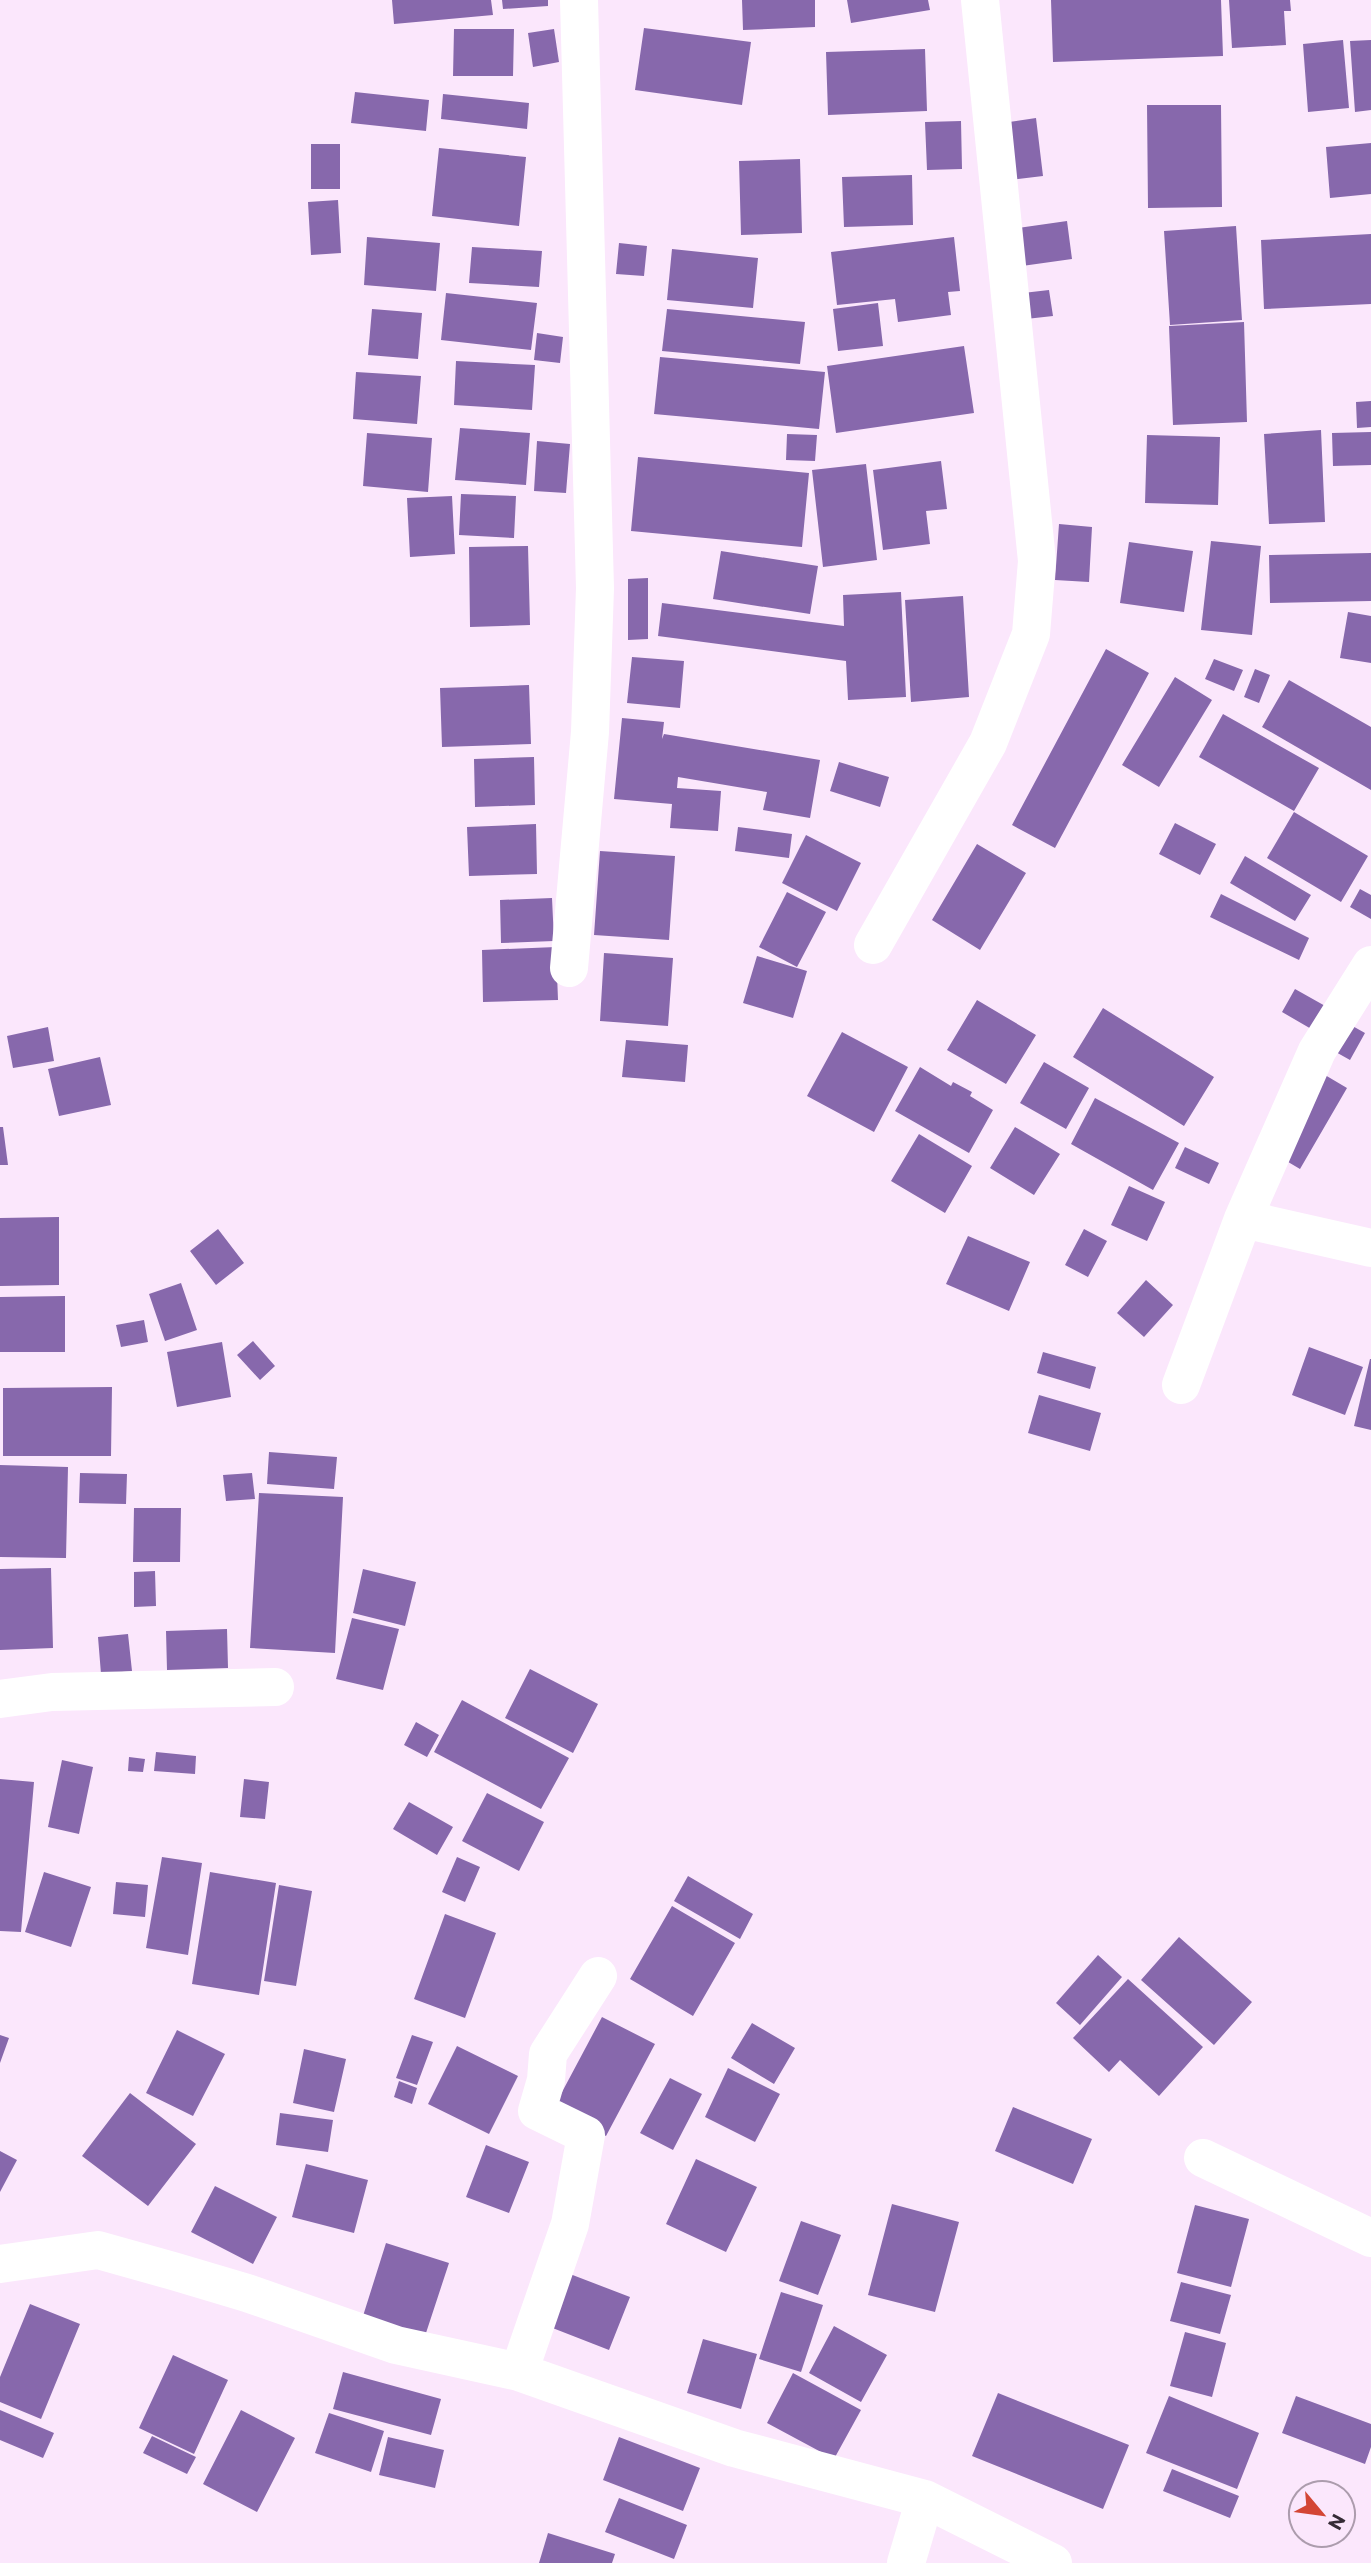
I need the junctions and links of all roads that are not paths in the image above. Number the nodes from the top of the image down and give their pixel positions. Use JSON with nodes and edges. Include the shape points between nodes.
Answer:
{"nodes":[{"id":1,"x":579,"y":0,"type":"edge"},
{"id":2,"x":980,"y":0,"type":"edge"},
{"id":3,"x":873,"y":945,"type":"dead end"},
{"id":4,"x":1371,"y":965,"type":"edge"},
{"id":5,"x":569,"y":968,"type":"dead end"},
{"id":6,"x":1243,"y":1219,"type":"junction"},
{"id":7,"x":1371,"y":1248,"type":"edge"},
{"id":8,"x":1181,"y":1385,"type":"dead end"},
{"id":9,"x":275,"y":1687,"type":"dead end"},
{"id":10,"x":0,"y":1699,"type":"edge"},
{"id":11,"x":598,"y":1976,"type":"dead end"},
{"id":12,"x":1203,"y":2158,"type":"dead end"},
{"id":13,"x":1371,"y":2238,"type":"edge"},
{"id":14,"x":0,"y":2264,"type":"edge"},
{"id":15,"x":519,"y":2372,"type":"junction"},
{"id":16,"x":925,"y":2499,"type":"junction"},
{"id":17,"x":906,"y":2563,"type":"edge"},
{"id":18,"x":1053,"y":2563,"type":"edge"}],
"edges":[{"from":1,"to":5,"type":"street","via":[[595,588],[590,732]]},
{"from":2,"to":3,"type":"street","via":[[1037,561],[1031,634],[988,743]]},
{"from":4,"to":6,"type":"street","via":[[1317,1051]]},
{"from":6,"to":7,"type":"street"},
{"from":6,"to":8,"type":"street"},
{"from":9,"to":10,"type":"street","via":[[52,1692]]},
{"from":11,"to":15,"type":"street","via":[[548,2054],[537,2110],[586,2135],[570,2224]]},
{"from":12,"to":13,"type":"street"},
{"from":14,"to":15,"type":"street","via":[[98,2250],[247,2293],[396,2345]]},
{"from":15,"to":16,"type":"street","via":[[734,2448]]},
{"from":16,"to":17,"type":"street"},
{"from":16,"to":18,"type":"street"}]}
